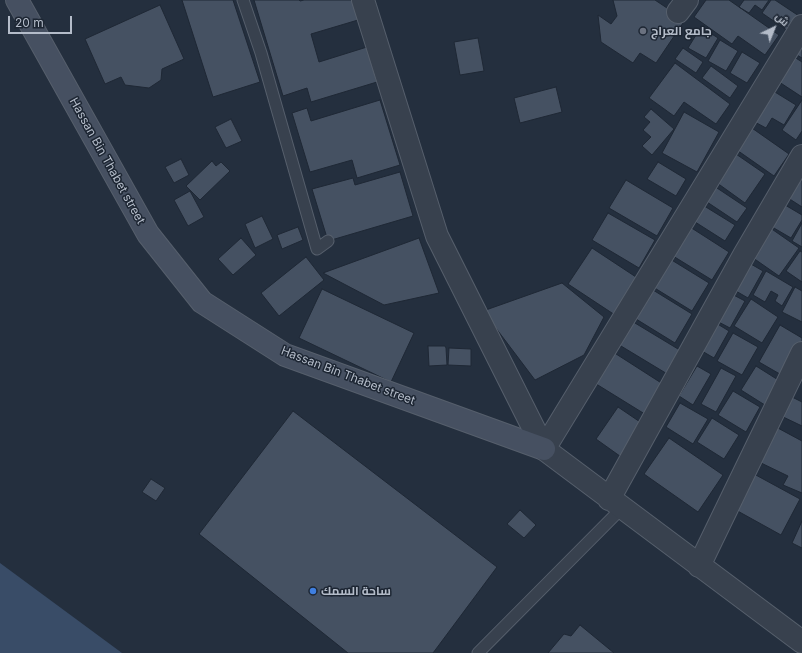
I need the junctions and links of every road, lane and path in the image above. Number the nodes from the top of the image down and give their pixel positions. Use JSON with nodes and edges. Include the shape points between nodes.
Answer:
{"nodes":[{"id":1,"x":243,"y":0,"type":"edge"},
{"id":2,"x":362,"y":0,"type":"edge"},
{"id":3,"x":19,"y":4,"type":"edge"},
{"id":4,"x":802,"y":26,"type":"edge"},
{"id":5,"x":802,"y":156,"type":"edge"},
{"id":6,"x":328,"y":241,"type":"dead end"},
{"id":7,"x":802,"y":353,"type":"edge"},
{"id":8,"x":544,"y":450,"type":"junction"},
{"id":9,"x":615,"y":503,"type":"junction"},
{"id":10,"x":699,"y":566,"type":"junction"},
{"id":11,"x":802,"y":642,"type":"edge"},
{"id":12,"x":478,"y":653,"type":"edge"}],
"edges":[{"from":1,"to":6,"type":"lane","via":[[318,249]]},
{"from":2,"to":8,"type":"street","via":[[437,236]]},
{"from":3,"to":8,"type":"street","name":"Hassan Bin Thabet street","via":[[148,234],[202,302],[285,355]]},
{"from":4,"to":8,"type":"street"},
{"from":5,"to":9,"type":"street","via":[[744,255]]},
{"from":7,"to":10,"type":"street"},
{"from":8,"to":9,"type":"street"},
{"from":9,"to":10,"type":"street"},
{"from":9,"to":12,"type":"lane"},
{"from":10,"to":11,"type":"street"}]}
